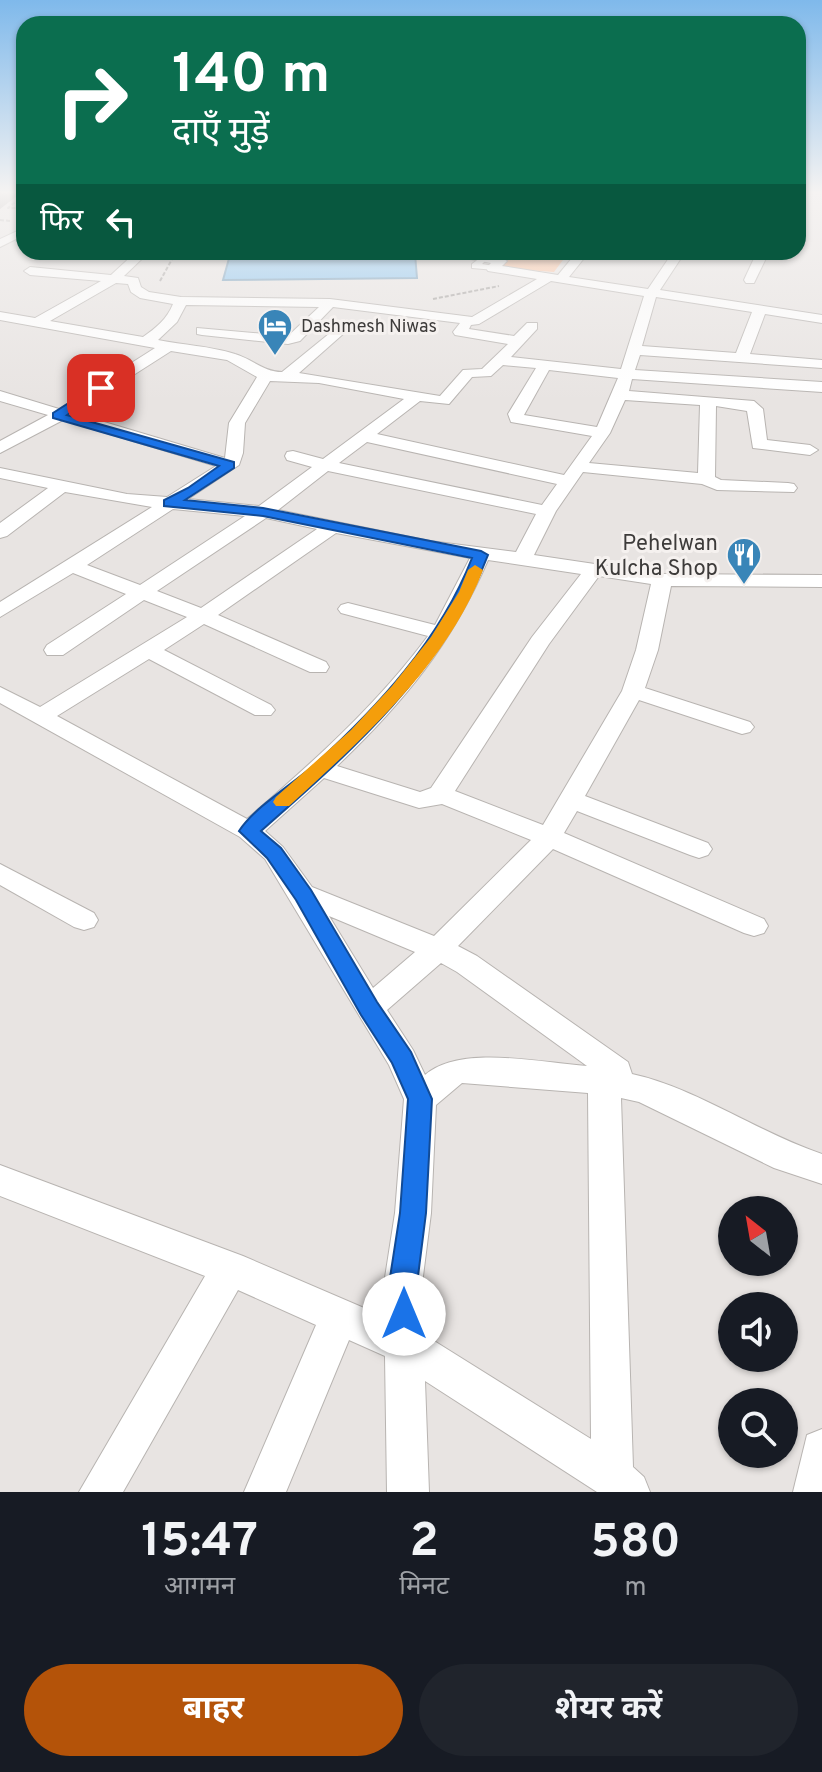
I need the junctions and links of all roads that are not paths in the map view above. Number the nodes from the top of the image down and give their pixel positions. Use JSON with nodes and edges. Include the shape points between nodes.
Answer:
{"nodes":[{"id":1,"x":133,"y":262,"type":"edge"},
{"id":2,"x":482,"y":262,"type":"edge"},
{"id":3,"x":573,"y":262,"type":"edge"},
{"id":4,"x":673,"y":262,"type":"edge"},
{"id":5,"x":759,"y":262,"type":"edge"},
{"id":6,"x":30,"y":271,"type":"dead end"},
{"id":7,"x":555,"y":278,"type":"junction"},
{"id":8,"x":114,"y":279,"type":"junction"},
{"id":9,"x":750,"y":280,"type":"dead end"},
{"id":10,"x":651,"y":294,"type":"junction"},
{"id":11,"x":181,"y":301,"type":"junction"},
{"id":12,"x":330,"y":303,"type":"junction"},
{"id":13,"x":760,"y":310,"type":"junction"},
{"id":14,"x":0,"y":316,"type":"edge"},
{"id":15,"x":822,"y":319,"type":"edge"},
{"id":16,"x":474,"y":321,"type":"junction"},
{"id":17,"x":38,"y":322,"type":"junction"},
{"id":18,"x":346,"y":324,"type":"dead end"},
{"id":19,"x":532,"y":326,"type":"dead end"},
{"id":20,"x":202,"y":331,"type":"dead end"},
{"id":21,"x":517,"y":341,"type":"junction"},
{"id":22,"x":146,"y":342,"type":"junction"},
{"id":23,"x":168,"y":346,"type":"junction"},
{"id":24,"x":633,"y":350,"type":"junction"},
{"id":25,"x":741,"y":359,"type":"junction"},
{"id":26,"x":500,"y":360,"type":"junction"},
{"id":27,"x":822,"y":364,"type":"edge"},
{"id":28,"x":545,"y":365,"type":"junction"},
{"id":29,"x":625,"y":374,"type":"junction"},
{"id":30,"x":265,"y":376,"type":"junction"},
{"id":31,"x":287,"y":376,"type":"junction"},
{"id":32,"x":822,"y":387,"type":"edge"},
{"id":33,"x":620,"y":395,"type":"junction"},
{"id":34,"x":0,"y":396,"type":"edge"},
{"id":35,"x":416,"y":397,"type":"junction"},
{"id":36,"x":708,"y":401,"type":"junction"},
{"id":37,"x":57,"y":416,"type":"junction"},
{"id":38,"x":602,"y":433,"type":"junction"},
{"id":39,"x":366,"y":437,"type":"junction"},
{"id":40,"x":0,"y":448,"type":"edge"},
{"id":41,"x":810,"y":450,"type":"dead end"},
{"id":42,"x":293,"y":456,"type":"dead end"},
{"id":43,"x":230,"y":465,"type":"junction"},
{"id":44,"x":328,"y":466,"type":"junction"},
{"id":45,"x":0,"y":473,"type":"edge"},
{"id":46,"x":574,"y":474,"type":"junction"},
{"id":47,"x":706,"y":479,"type":"junction"},
{"id":48,"x":59,"y":488,"type":"junction"},
{"id":49,"x":788,"y":488,"type":"dead end"},
{"id":50,"x":169,"y":503,"type":"junction"},
{"id":51,"x":547,"y":511,"type":"junction"},
{"id":52,"x":263,"y":512,"type":"junction"},
{"id":53,"x":332,"y":527,"type":"junction"},
{"id":54,"x":0,"y":532,"type":"edge"},
{"id":55,"x":481,"y":555,"type":"junction"},
{"id":56,"x":522,"y":559,"type":"junction"},
{"id":57,"x":70,"y":565,"type":"junction"},
{"id":58,"x":593,"y":571,"type":"junction"},
{"id":59,"x":662,"y":580,"type":"junction"},
{"id":60,"x":822,"y":581,"type":"edge"},
{"id":61,"x":141,"y":591,"type":"junction"},
{"id":62,"x":348,"y":609,"type":"dead end"},
{"id":63,"x":0,"y":611,"type":"edge"},
{"id":64,"x":203,"y":616,"type":"junction"},
{"id":65,"x":442,"y":633,"type":"junction"},
{"id":66,"x":55,"y":650,"type":"dead end"},
{"id":67,"x":148,"y":650,"type":"junction"},
{"id":68,"x":318,"y":667,"type":"dead end"},
{"id":69,"x":633,"y":691,"type":"junction"},
{"id":70,"x":0,"y":694,"type":"edge"},
{"id":71,"x":263,"y":710,"type":"dead end"},
{"id":72,"x":41,"y":716,"type":"junction"},
{"id":73,"x":742,"y":727,"type":"dead end"},
{"id":74,"x":320,"y":769,"type":"junction"},
{"id":75,"x":440,"y":794,"type":"junction"},
{"id":76,"x":573,"y":800,"type":"junction"},
{"id":77,"x":249,"y":831,"type":"junction"},
{"id":78,"x":549,"y":837,"type":"junction"},
{"id":79,"x":699,"y":849,"type":"dead end"},
{"id":80,"x":0,"y":873,"type":"edge"},
{"id":81,"x":304,"y":895,"type":"junction"},
{"id":82,"x":84,"y":920,"type":"dead end"},
{"id":83,"x":754,"y":926,"type":"dead end"},
{"id":84,"x":438,"y":949,"type":"junction"},
{"id":85,"x":369,"y":1008,"type":"junction"},
{"id":86,"x":604,"y":1072,"type":"junction"},
{"id":87,"x":420,"y":1099,"type":"junction"},
{"id":88,"x":822,"y":1169,"type":"edge"},
{"id":89,"x":0,"y":1180,"type":"edge"},
{"id":90,"x":230,"y":1268,"type":"junction"},
{"id":91,"x":340,"y":1314,"type":"junction"},
{"id":92,"x":405,"y":1345,"type":"junction"},
{"id":93,"x":822,"y":1450,"type":"edge"},
{"id":94,"x":621,"y":1485,"type":"edge"},
{"id":95,"x":100,"y":1492,"type":"edge"},
{"id":96,"x":265,"y":1492,"type":"edge"},
{"id":97,"x":408,"y":1492,"type":"edge"},
{"id":98,"x":814,"y":1492,"type":"edge"}],
"edges":[{"from":1,"to":8,"type":"street"},
{"from":2,"to":7,"type":"street"},
{"from":3,"to":7,"type":"street"},
{"from":4,"to":10,"type":"street"},
{"from":5,"to":9,"type":"street"},
{"from":6,"to":8,"type":"street"},
{"from":7,"to":10,"type":"street"},
{"from":7,"to":16,"type":"street"},
{"from":8,"to":11,"type":"street","via":[[134,281],[135,289],[145,295]]},
{"from":8,"to":17,"type":"street"},
{"from":10,"to":13,"type":"street"},
{"from":10,"to":24,"type":"street"},
{"from":11,"to":12,"type":"street"},
{"from":11,"to":22,"type":"street","via":[[176,315]]},
{"from":12,"to":16,"type":"street"},
{"from":12,"to":20,"type":"street","via":[[288,340]]},
{"from":13,"to":15,"type":"street"},
{"from":13,"to":25,"type":"street"},
{"from":14,"to":17,"type":"street"},
{"from":16,"to":21,"type":"street","via":[[460,332]]},
{"from":17,"to":22,"type":"street"},
{"from":18,"to":31,"type":"street"},
{"from":19,"to":21,"type":"street"},
{"from":21,"to":26,"type":"street"},
{"from":22,"to":23,"type":"street"},
{"from":23,"to":30,"type":"street","via":[[234,358]]},
{"from":23,"to":37,"type":"street"},
{"from":24,"to":25,"type":"street"},
{"from":24,"to":29,"type":"street"},
{"from":25,"to":27,"type":"street"},
{"from":26,"to":28,"type":"street"},
{"from":26,"to":35,"type":"street","via":[[486,373],[468,373],[448,400]]},
{"from":28,"to":29,"type":"street"},
{"from":28,"to":38,"type":"street","via":[[517,419]]},
{"from":29,"to":32,"type":"street"},
{"from":29,"to":33,"type":"street"},
{"from":30,"to":31,"type":"street"},
{"from":30,"to":43,"type":"street","via":[[237,423]]},
{"from":31,"to":35,"type":"street"},
{"from":33,"to":36,"type":"street"},
{"from":33,"to":38,"type":"street"},
{"from":34,"to":37,"type":"street"},
{"from":35,"to":39,"type":"street"},
{"from":36,"to":41,"type":"street","via":[[753,406],[759,444]]},
{"from":36,"to":47,"type":"street"},
{"from":37,"to":40,"type":"street"},
{"from":37,"to":43,"type":"street"},
{"from":38,"to":46,"type":"street"},
{"from":39,"to":44,"type":"street"},
{"from":39,"to":46,"type":"street"},
{"from":42,"to":44,"type":"street"},
{"from":43,"to":50,"type":"street"},
{"from":44,"to":51,"type":"street"},
{"from":44,"to":52,"type":"street"},
{"from":45,"to":48,"type":"street"},
{"from":46,"to":47,"type":"street"},
{"from":46,"to":51,"type":"street"},
{"from":47,"to":49,"type":"street","via":[[717,485]]},
{"from":48,"to":50,"type":"street"},
{"from":48,"to":54,"type":"street"},
{"from":50,"to":52,"type":"street"},
{"from":50,"to":57,"type":"street"},
{"from":51,"to":56,"type":"street"},
{"from":52,"to":53,"type":"street"},
{"from":52,"to":61,"type":"street"},
{"from":53,"to":55,"type":"street"},
{"from":53,"to":64,"type":"street"},
{"from":55,"to":56,"type":"street"},
{"from":55,"to":65,"type":"street"},
{"from":56,"to":58,"type":"street"},
{"from":57,"to":61,"type":"street"},
{"from":57,"to":63,"type":"street"},
{"from":58,"to":59,"type":"street"},
{"from":58,"to":75,"type":"street"},
{"from":59,"to":60,"type":"street"},
{"from":59,"to":69,"type":"street"},
{"from":61,"to":64,"type":"street"},
{"from":61,"to":66,"type":"street"},
{"from":62,"to":65,"type":"street"},
{"from":64,"to":67,"type":"street"},
{"from":64,"to":68,"type":"street"},
{"from":65,"to":74,"type":"street","via":[[380,710]]},
{"from":67,"to":71,"type":"street"},
{"from":67,"to":72,"type":"street"},
{"from":69,"to":73,"type":"street"},
{"from":69,"to":76,"type":"street"},
{"from":70,"to":72,"type":"street"},
{"from":72,"to":77,"type":"street"},
{"from":74,"to":75,"type":"street","via":[[419,800]]},
{"from":74,"to":77,"type":"street"},
{"from":75,"to":78,"type":"street"},
{"from":76,"to":78,"type":"street"},
{"from":76,"to":79,"type":"street"},
{"from":77,"to":81,"type":"street","via":[[274,853]]},
{"from":78,"to":83,"type":"street"},
{"from":78,"to":84,"type":"street"},
{"from":80,"to":82,"type":"street"},
{"from":81,"to":84,"type":"street"},
{"from":81,"to":85,"type":"street"},
{"from":84,"to":85,"type":"street"},
{"from":84,"to":86,"type":"street","via":[[467,964]]},
{"from":85,"to":87,"type":"street"},
{"from":86,"to":87,"type":"street","via":[[462,1070],[447,1075]]},
{"from":86,"to":88,"type":"street"},
{"from":86,"to":94,"type":"street"},
{"from":87,"to":92,"type":"street","via":[[403,1284]]},
{"from":89,"to":90,"type":"street"},
{"from":90,"to":91,"type":"street"},
{"from":90,"to":95,"type":"street"},
{"from":91,"to":92,"type":"street"},
{"from":91,"to":96,"type":"street"},
{"from":92,"to":94,"type":"street"},
{"from":92,"to":97,"type":"street"},
{"from":93,"to":98,"type":"street"}]}
